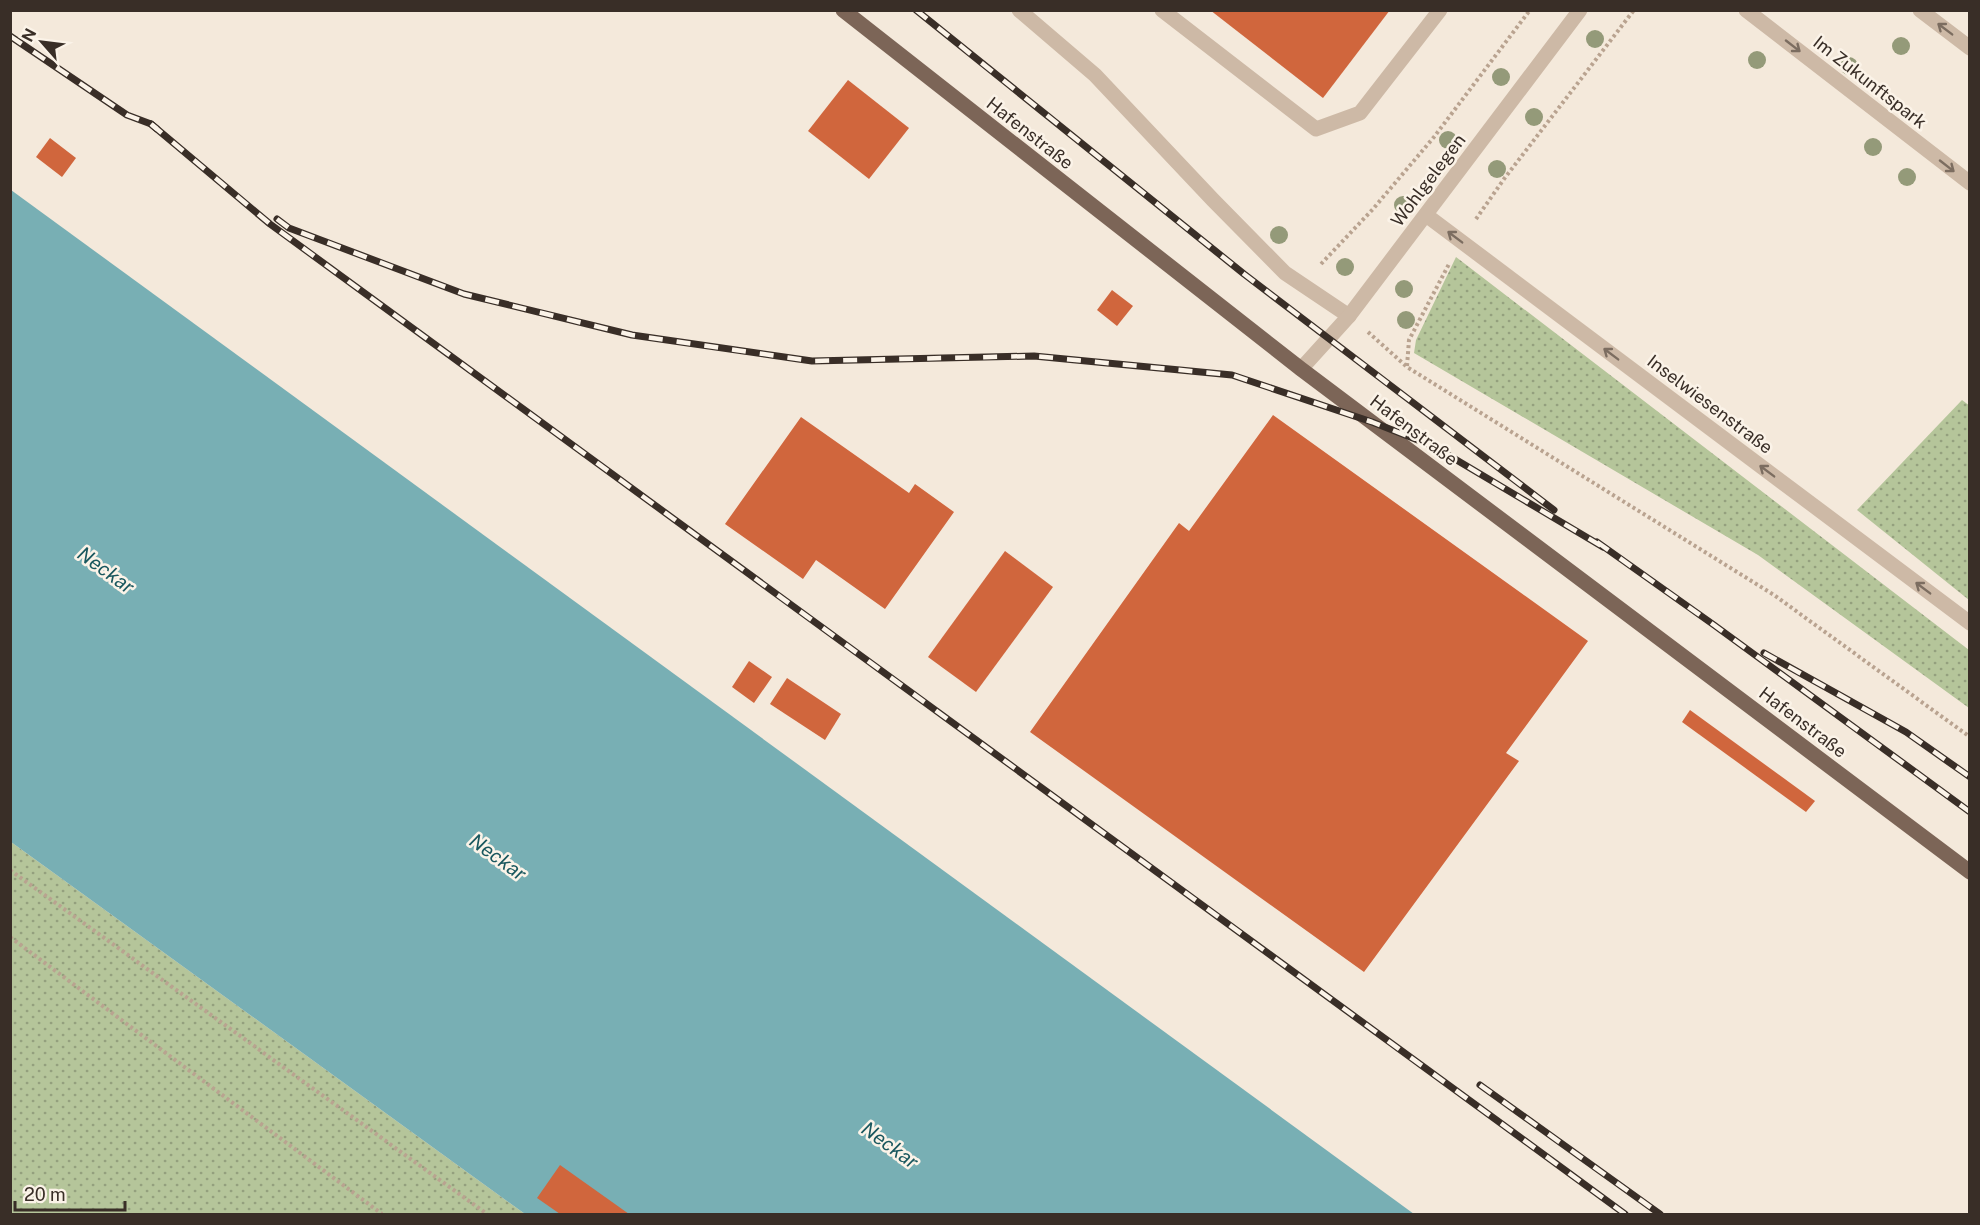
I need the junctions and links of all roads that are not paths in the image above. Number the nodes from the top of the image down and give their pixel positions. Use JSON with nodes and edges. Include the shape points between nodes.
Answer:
{"nodes":[{"id":1,"x":843,"y":10,"type":"edge"},
{"id":2,"x":1019,"y":10,"type":"edge"},
{"id":3,"x":1162,"y":10,"type":"edge"},
{"id":4,"x":1440,"y":10,"type":"edge"},
{"id":5,"x":1580,"y":10,"type":"edge"},
{"id":6,"x":1746,"y":10,"type":"edge"},
{"id":7,"x":1920,"y":10,"type":"edge"},
{"id":8,"x":1970,"y":48,"type":"edge"},
{"id":9,"x":1970,"y":183,"type":"edge"},
{"id":10,"x":1426,"y":215,"type":"junction"},
{"id":11,"x":1349,"y":316,"type":"junction"},
{"id":12,"x":1301,"y":369,"type":"junction"},
{"id":13,"x":1970,"y":624,"type":"edge"},
{"id":14,"x":1970,"y":872,"type":"edge"}],
"edges":[{"from":1,"to":12,"type":"main road","name":"Hafenstraße"},
{"from":2,"to":11,"type":"street","via":[[1095,75],[1285,273]]},
{"from":3,"to":4,"type":"street","via":[[1316,129],[1360,113]]},
{"from":5,"to":10,"type":"street","name":"Wohlgelegen"},
{"from":6,"to":9,"type":"street","name":"Im Zukunftspark","one_way":true},
{"from":8,"to":7,"type":"street","one_way":true},
{"from":10,"to":11,"type":"street","name":"Wohlgelegen"},
{"from":13,"to":10,"type":"street","name":"Inselwiesenstraße","one_way":true},
{"from":11,"to":12,"type":"street","name":"Wohlgelegen"},
{"from":12,"to":14,"type":"main road","name":"Hafenstraße"}]}
